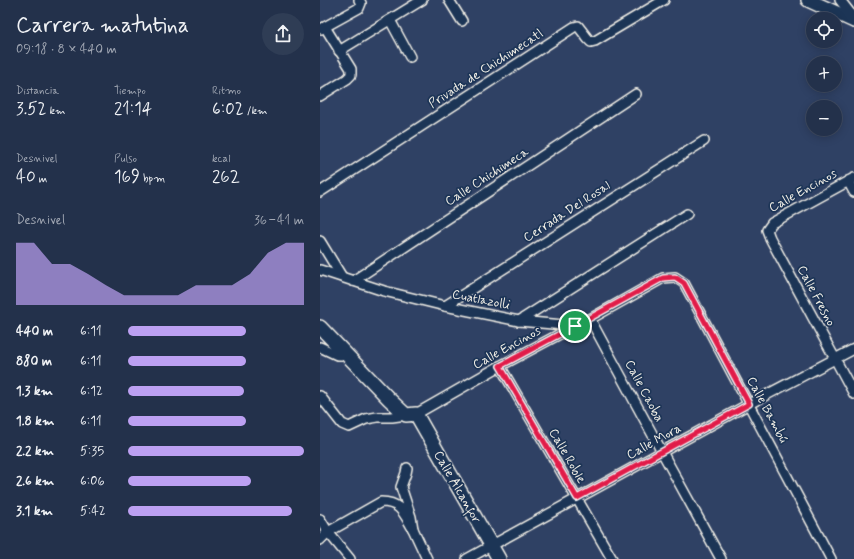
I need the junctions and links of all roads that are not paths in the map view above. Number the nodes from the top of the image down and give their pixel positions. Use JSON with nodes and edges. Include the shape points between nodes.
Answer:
{"nodes":[{"id":1,"x":422,"y":0,"type":"edge"},
{"id":2,"x":450,"y":0,"type":"edge"},
{"id":3,"x":664,"y":0,"type":"edge"},
{"id":4,"x":808,"y":0,"type":"edge"},
{"id":5,"x":840,"y":0,"type":"edge"},
{"id":6,"x":360,"y":1,"type":"edge"},
{"id":7,"x":854,"y":18,"type":"edge"},
{"id":8,"x":390,"y":20,"type":"junction"},
{"id":9,"x":462,"y":21,"type":"dead end"},
{"id":10,"x":854,"y":22,"type":"edge"},
{"id":11,"x":322,"y":28,"type":"edge"},
{"id":12,"x":339,"y":51,"type":"junction"},
{"id":13,"x":410,"y":57,"type":"dead end"},
{"id":14,"x":636,"y":94,"type":"dead end"},
{"id":15,"x":320,"y":96,"type":"edge"},
{"id":16,"x":704,"y":141,"type":"dead end"},
{"id":17,"x":851,"y":180,"type":"edge"},
{"id":18,"x":320,"y":192,"type":"edge"},
{"id":19,"x":854,"y":192,"type":"edge"},
{"id":20,"x":687,"y":214,"type":"dead end"},
{"id":21,"x":767,"y":230,"type":"joint"},
{"id":22,"x":320,"y":240,"type":"edge"},
{"id":23,"x":320,"y":270,"type":"edge"},
{"id":24,"x":342,"y":277,"type":"junction"},
{"id":25,"x":675,"y":277,"type":"joint"},
{"id":26,"x":353,"y":281,"type":"junction"},
{"id":27,"x":444,"y":306,"type":"junction"},
{"id":28,"x":590,"y":318,"type":"junction"},
{"id":29,"x":519,"y":321,"type":"junction"},
{"id":30,"x":575,"y":326,"type":"junction"},
{"id":31,"x":320,"y":328,"type":"edge"},
{"id":32,"x":320,"y":347,"type":"edge"},
{"id":33,"x":854,"y":349,"type":"edge"},
{"id":34,"x":347,"y":355,"type":"junction"},
{"id":35,"x":836,"y":359,"type":"junction"},
{"id":36,"x":500,"y":366,"type":"junction"},
{"id":37,"x":854,"y":394,"type":"edge"},
{"id":38,"x":320,"y":396,"type":"edge"},
{"id":39,"x":749,"y":404,"type":"junction"},
{"id":40,"x":411,"y":415,"type":"junction"},
{"id":41,"x":662,"y":452,"type":"junction"},
{"id":42,"x":407,"y":468,"type":"dead end"},
{"id":43,"x":577,"y":498,"type":"junction"},
{"id":44,"x":320,"y":519,"type":"edge"},
{"id":45,"x":413,"y":529,"type":"junction"},
{"id":46,"x":328,"y":532,"type":"junction"},
{"id":47,"x":320,"y":540,"type":"edge"},
{"id":48,"x":491,"y":546,"type":"junction"},
{"id":49,"x":350,"y":559,"type":"edge"},
{"id":50,"x":426,"y":559,"type":"edge"},
{"id":51,"x":467,"y":559,"type":"edge"},
{"id":52,"x":499,"y":559,"type":"edge"},
{"id":53,"x":612,"y":559,"type":"edge"},
{"id":54,"x":722,"y":559,"type":"edge"},
{"id":55,"x":831,"y":559,"type":"edge"}],
"edges":[{"from":1,"to":8,"type":"street"},
{"from":2,"to":9,"type":"street"},
{"from":3,"to":18,"type":"street","name":"Privada de Chichimecatl","via":[[595,42],[588,40],[578,26],[574,27]]},
{"from":4,"to":10,"type":"street"},
{"from":5,"to":7,"type":"street"},
{"from":6,"to":11,"type":"street","via":[[359,8]]},
{"from":8,"to":12,"type":"street"},
{"from":8,"to":13,"type":"street"},
{"from":11,"to":12,"type":"street"},
{"from":12,"to":15,"type":"street","via":[[351,70],[351,75]]},
{"from":14,"to":26,"type":"street","name":"Calle Chichimeca"},
{"from":16,"to":27,"type":"street","name":"Cerrada Del Rosal"},
{"from":17,"to":19,"type":"street"},
{"from":17,"to":21,"type":"street","name":"Calle Encinos","via":[[772,223]]},
{"from":20,"to":29,"type":"street"},
{"from":21,"to":35,"type":"street","name":"Calle Fresno"},
{"from":22,"to":24,"type":"street"},
{"from":23,"to":24,"type":"street","name":"Cuatlazolli"},
{"from":24,"to":26,"type":"street","name":"Cuatlazolli"},
{"from":25,"to":28,"type":"street","name":"Calle Encinos","via":[[663,278]]},
{"from":25,"to":39,"type":"street","name":"Calle Bambú","via":[[684,283]]},
{"from":26,"to":27,"type":"street","name":"Cuatlazolli"},
{"from":27,"to":29,"type":"street","name":"Cuatlazolli"},
{"from":28,"to":30,"type":"street","name":"Calle Encinos"},
{"from":28,"to":41,"type":"street","name":"Calle Caoba"},
{"from":29,"to":30,"type":"street","name":"Cuatlazolli"},
{"from":30,"to":36,"type":"street","name":"Calle Encinos"},
{"from":31,"to":34,"type":"street","name":"Calle Alcanfor"},
{"from":32,"to":34,"type":"street","via":[[337,355]]},
{"from":33,"to":35,"type":"street","name":"Calle Mora"},
{"from":34,"to":40,"type":"street","name":"Calle Alcanfor","via":[[389,399]]},
{"from":35,"to":37,"type":"street","name":"Calle Fresno"},
{"from":35,"to":39,"type":"street","name":"Calle Mora"},
{"from":36,"to":40,"type":"street","name":"Calle Encinos"},
{"from":36,"to":43,"type":"street","name":"Calle Roble"},
{"from":38,"to":40,"type":"street","via":[[342,424],[350,426],[377,417]]},
{"from":39,"to":41,"type":"street","name":"Calle Mora"},
{"from":39,"to":55,"type":"street","name":"Calle Bambú"},
{"from":40,"to":48,"type":"street","name":"Calle Alcanfor"},
{"from":41,"to":43,"type":"street","name":"Calle Mora"},
{"from":41,"to":54,"type":"street","name":"Calle Caoba"},
{"from":42,"to":45,"type":"street","via":[[401,487]]},
{"from":43,"to":48,"type":"street","name":"Calle Mora"},
{"from":43,"to":53,"type":"street","name":"Calle Roble"},
{"from":44,"to":46,"type":"street"},
{"from":45,"to":46,"type":"street","via":[[398,506],[390,502],[381,502]]},
{"from":45,"to":50,"type":"street"},
{"from":46,"to":47,"type":"street"},
{"from":46,"to":49,"type":"street"},
{"from":48,"to":51,"type":"street","name":"Calle Mora"},
{"from":48,"to":52,"type":"street","name":"Calle Alcanfor"}]}
